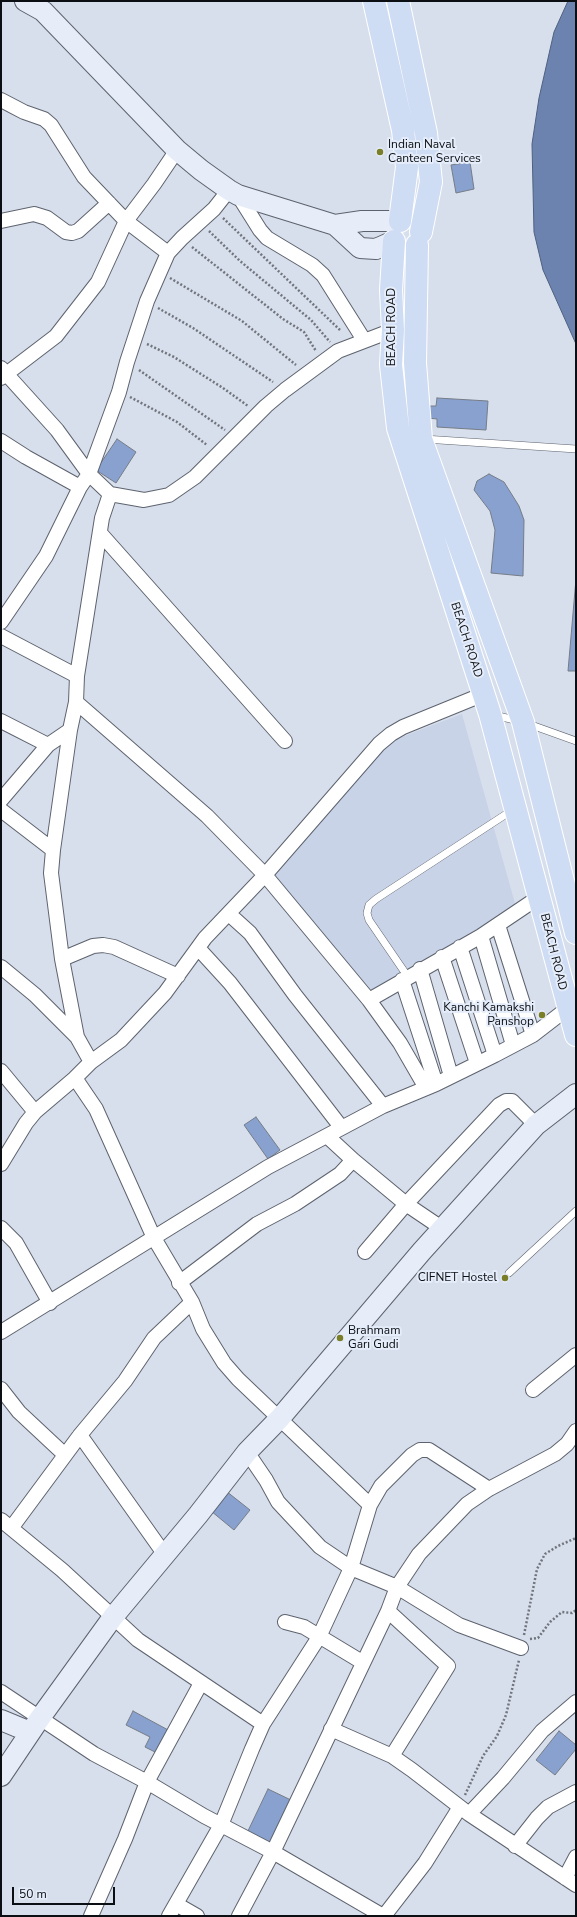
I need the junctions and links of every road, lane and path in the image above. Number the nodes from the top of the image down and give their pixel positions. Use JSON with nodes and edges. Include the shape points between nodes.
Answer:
{"nodes":[{"id":1,"x":25,"y":1,"type":"edge"},
{"id":2,"x":374,"y":1,"type":"edge"},
{"id":3,"x":398,"y":1,"type":"edge"},
{"id":4,"x":1,"y":100,"type":"edge"},
{"id":5,"x":177,"y":150,"type":"junction"},
{"id":6,"x":233,"y":192,"type":"junction"},
{"id":7,"x":109,"y":203,"type":"junction"},
{"id":8,"x":214,"y":209,"type":"junction"},
{"id":9,"x":1,"y":221,"type":"edge"},
{"id":10,"x":126,"y":221,"type":"junction"},
{"id":11,"x":200,"y":223,"type":"junction"},
{"id":12,"x":335,"y":225,"type":"junction"},
{"id":13,"x":397,"y":231,"type":"junction"},
{"id":14,"x":182,"y":238,"type":"junction"},
{"id":15,"x":419,"y":238,"type":"junction"},
{"id":16,"x":168,"y":253,"type":"junction"},
{"id":17,"x":160,"y":272,"type":"junction"},
{"id":18,"x":148,"y":301,"type":"junction"},
{"id":19,"x":393,"y":330,"type":"junction"},
{"id":20,"x":136,"y":338,"type":"junction"},
{"id":21,"x":359,"y":342,"type":"junction"},
{"id":22,"x":338,"y":352,"type":"junction"},
{"id":23,"x":127,"y":362,"type":"junction"},
{"id":24,"x":324,"y":363,"type":"junction"},
{"id":25,"x":3,"y":373,"type":"edge"},
{"id":26,"x":307,"y":375,"type":"junction"},
{"id":27,"x":285,"y":390,"type":"junction"},
{"id":28,"x":119,"y":392,"type":"junction"},
{"id":29,"x":258,"y":414,"type":"junction"},
{"id":30,"x":234,"y":437,"type":"junction"},
{"id":31,"x":422,"y":439,"type":"junction"},
{"id":32,"x":1,"y":441,"type":"edge"},
{"id":33,"x":576,"y":449,"type":"edge"},
{"id":34,"x":218,"y":454,"type":"junction"},
{"id":35,"x":89,"y":474,"type":"junction"},
{"id":36,"x":80,"y":487,"type":"junction"},
{"id":37,"x":110,"y":494,"type":"junction"},
{"id":38,"x":100,"y":532,"type":"junction"},
{"id":39,"x":1,"y":622,"type":"edge"},
{"id":40,"x":1,"y":636,"type":"edge"},
{"id":41,"x":77,"y":676,"type":"junction"},
{"id":42,"x":76,"y":702,"type":"junction"},
{"id":43,"x":487,"y":704,"type":"junction"},
{"id":44,"x":1,"y":721,"type":"edge"},
{"id":45,"x":523,"y":722,"type":"junction"},
{"id":46,"x":70,"y":730,"type":"junction"},
{"id":47,"x":285,"y":741,"type":"dead end"},
{"id":48,"x":576,"y":741,"type":"edge"},
{"id":49,"x":48,"y":745,"type":"junction"},
{"id":50,"x":4,"y":791,"type":"edge"},
{"id":51,"x":515,"y":808,"type":"junction"},
{"id":52,"x":1,"y":810,"type":"edge"},
{"id":53,"x":53,"y":850,"type":"junction"},
{"id":54,"x":265,"y":875,"type":"junction"},
{"id":55,"x":539,"y":897,"type":"junction"},
{"id":56,"x":229,"y":914,"type":"junction"},
{"id":57,"x":498,"y":925,"type":"junction"},
{"id":58,"x":576,"y":933,"type":"edge"},
{"id":59,"x":481,"y":936,"type":"junction"},
{"id":60,"x":460,"y":947,"type":"junction"},
{"id":61,"x":198,"y":948,"type":"junction"},
{"id":62,"x":442,"y":957,"type":"junction"},
{"id":63,"x":62,"y":959,"type":"junction"},
{"id":64,"x":2,"y":969,"type":"edge"},
{"id":65,"x":420,"y":969,"type":"junction"},
{"id":66,"x":178,"y":976,"type":"junction"},
{"id":67,"x":405,"y":979,"type":"junction"},
{"id":68,"x":369,"y":1000,"type":"junction"},
{"id":69,"x":568,"y":1008,"type":"junction"},
{"id":70,"x":533,"y":1035,"type":"junction"},
{"id":71,"x":576,"y":1035,"type":"edge"},
{"id":72,"x":77,"y":1037,"type":"junction"},
{"id":73,"x":513,"y":1045,"type":"junction"},
{"id":74,"x":495,"y":1055,"type":"junction"},
{"id":75,"x":91,"y":1062,"type":"junction"},
{"id":76,"x":477,"y":1063,"type":"junction"},
{"id":77,"x":1,"y":1071,"type":"edge"},
{"id":78,"x":451,"y":1076,"type":"junction"},
{"id":79,"x":75,"y":1078,"type":"junction"},
{"id":80,"x":431,"y":1086,"type":"junction"},
{"id":81,"x":576,"y":1094,"type":"edge"},
{"id":82,"x":383,"y":1106,"type":"junction"},
{"id":83,"x":35,"y":1112,"type":"junction"},
{"id":84,"x":536,"y":1125,"type":"junction"},
{"id":85,"x":341,"y":1127,"type":"junction"},
{"id":86,"x":327,"y":1136,"type":"junction"},
{"id":87,"x":352,"y":1160,"type":"junction"},
{"id":88,"x":1,"y":1164,"type":"edge"},
{"id":89,"x":406,"y":1204,"type":"junction"},
{"id":90,"x":576,"y":1210,"type":"edge"},
{"id":91,"x":1,"y":1228,"type":"edge"},
{"id":92,"x":443,"y":1229,"type":"junction"},
{"id":93,"x":154,"y":1238,"type":"junction"},
{"id":94,"x":365,"y":1252,"type":"dead end"},
{"id":95,"x":509,"y":1273,"type":"dead end"},
{"id":96,"x":179,"y":1283,"type":"junction"},
{"id":97,"x":192,"y":1302,"type":"junction"},
{"id":98,"x":50,"y":1303,"type":"junction"},
{"id":99,"x":1,"y":1332,"type":"edge"},
{"id":100,"x":576,"y":1355,"type":"edge"},
{"id":101,"x":1,"y":1389,"type":"edge"},
{"id":102,"x":534,"y":1390,"type":"dead end"},
{"id":103,"x":280,"y":1418,"type":"junction"},
{"id":104,"x":576,"y":1431,"type":"edge"},
{"id":105,"x":80,"y":1435,"type":"junction"},
{"id":106,"x":247,"y":1452,"type":"junction"},
{"id":107,"x":65,"y":1455,"type":"junction"},
{"id":108,"x":489,"y":1489,"type":"junction"},
{"id":109,"x":370,"y":1505,"type":"junction"},
{"id":110,"x":6,"y":1524,"type":"edge"},
{"id":111,"x":576,"y":1538,"type":"edge"},
{"id":112,"x":165,"y":1555,"type":"junction"},
{"id":113,"x":351,"y":1568,"type":"junction"},
{"id":114,"x":398,"y":1587,"type":"junction"},
{"id":115,"x":576,"y":1610,"type":"edge"},
{"id":116,"x":388,"y":1611,"type":"junction"},
{"id":117,"x":112,"y":1617,"type":"junction"},
{"id":118,"x":285,"y":1622,"type":"dead end"},
{"id":119,"x":319,"y":1637,"type":"junction"},
{"id":120,"x":521,"y":1648,"type":"joint"},
{"id":121,"x":362,"y":1662,"type":"junction"},
{"id":122,"x":201,"y":1683,"type":"junction"},
{"id":123,"x":1,"y":1692,"type":"edge"},
{"id":124,"x":576,"y":1702,"type":"edge"},
{"id":125,"x":1,"y":1720,"type":"edge"},
{"id":126,"x":263,"y":1724,"type":"junction"},
{"id":127,"x":35,"y":1725,"type":"junction"},
{"id":128,"x":331,"y":1729,"type":"junction"},
{"id":129,"x":392,"y":1756,"type":"junction"},
{"id":130,"x":1,"y":1776,"type":"edge"},
{"id":131,"x":147,"y":1782,"type":"junction"},
{"id":132,"x":576,"y":1792,"type":"edge"},
{"id":133,"x":464,"y":1810,"type":"junction"},
{"id":134,"x":221,"y":1825,"type":"junction"},
{"id":135,"x":515,"y":1846,"type":"junction"},
{"id":136,"x":273,"y":1852,"type":"junction"},
{"id":137,"x":576,"y":1857,"type":"edge"},
{"id":138,"x":570,"y":1881,"type":"edge"},
{"id":139,"x":176,"y":1904,"type":"junction"},
{"id":140,"x":91,"y":1916,"type":"edge"},
{"id":141,"x":169,"y":1916,"type":"edge"},
{"id":142,"x":197,"y":1916,"type":"edge"},
{"id":143,"x":239,"y":1916,"type":"edge"},
{"id":144,"x":383,"y":1916,"type":"edge"}],
"edges":[{"from":1,"to":5,"type":"street","via":[[43,11]]},
{"from":2,"to":13,"type":"main road","name":"BEACH ROAD","via":[[403,130],[407,167]]},
{"from":3,"to":15,"type":"main road","name":"BEACH ROAD","via":[[426,133],[431,182]]},
{"from":4,"to":7,"type":"street","via":[[44,119],[51,125],[84,177]]},
{"from":5,"to":6,"type":"street"},
{"from":5,"to":10,"type":"street"},
{"from":6,"to":8,"type":"street"},
{"from":6,"to":12,"type":"street"},
{"from":6,"to":21,"type":"street","via":[[267,238],[312,265],[323,275]]},
{"from":7,"to":9,"type":"street","via":[[78,231],[72,233],[66,232],[47,218],[34,214]]},
{"from":7,"to":10,"type":"street"},
{"from":8,"to":11,"type":"street"},
{"from":8,"to":21,"type":"path"},
{"from":10,"to":16,"type":"street"},
{"from":10,"to":25,"type":"street","via":[[98,282],[56,336]]},
{"from":11,"to":14,"type":"street"},
{"from":11,"to":22,"type":"path","via":[[240,261],[311,320]]},
{"from":12,"to":13,"type":"street","via":[[362,221]]},
{"from":12,"to":13,"type":"street","via":[[360,248],[376,249]]},
{"from":13,"to":15,"type":"main road","via":[[404,220],[414,221]]},
{"from":13,"to":19,"type":"main road","name":"BEACH ROAD","via":[[391,290]]},
{"from":14,"to":16,"type":"street"},
{"from":14,"to":24,"type":"path","via":[[283,319],[304,332]]},
{"from":15,"to":31,"type":"main road","name":"BEACH ROAD","via":[[415,363]]},
{"from":16,"to":17,"type":"street"},
{"from":17,"to":18,"type":"street"},
{"from":17,"to":26,"type":"path","via":[[242,321]]},
{"from":18,"to":20,"type":"street"},
{"from":18,"to":27,"type":"path"},
{"from":19,"to":21,"type":"street"},
{"from":19,"to":43,"type":"main road","name":"BEACH ROAD","via":[[391,365],[398,428]]},
{"from":20,"to":23,"type":"street"},
{"from":20,"to":29,"type":"path","via":[[174,357]]},
{"from":21,"to":22,"type":"street"},
{"from":22,"to":24,"type":"street"},
{"from":23,"to":28,"type":"street"},
{"from":23,"to":30,"type":"path"},
{"from":24,"to":26,"type":"street"},
{"from":25,"to":35,"type":"street","via":[[57,430]]},
{"from":26,"to":27,"type":"street"},
{"from":27,"to":29,"type":"street"},
{"from":28,"to":34,"type":"path","via":[[177,422]]},
{"from":28,"to":35,"type":"street"},
{"from":29,"to":30,"type":"street"},
{"from":30,"to":34,"type":"street"},
{"from":31,"to":33,"type":"lane"},
{"from":31,"to":45,"type":"main road","name":"BEACH ROAD"},
{"from":32,"to":36,"type":"street"},
{"from":34,"to":37,"type":"street","via":[[195,478],[169,495],[144,500]]},
{"from":35,"to":36,"type":"street"},
{"from":35,"to":37,"type":"street"},
{"from":36,"to":39,"type":"street","via":[[46,556]]},
{"from":37,"to":38,"type":"street"},
{"from":38,"to":41,"type":"street"},
{"from":38,"to":47,"type":"street"},
{"from":40,"to":41,"type":"street"},
{"from":41,"to":42,"type":"street"},
{"from":42,"to":46,"type":"street"},
{"from":42,"to":54,"type":"street","via":[[207,816]]},
{"from":43,"to":45,"type":"lane"},
{"from":43,"to":51,"type":"main road","name":"BEACH ROAD"},
{"from":43,"to":54,"type":"street","via":[[391,734],[379,744]]},
{"from":44,"to":49,"type":"street"},
{"from":45,"to":48,"type":"lane"},
{"from":45,"to":58,"type":"main road","name":"BEACH ROAD"},
{"from":46,"to":49,"type":"street"},
{"from":46,"to":53,"type":"street"},
{"from":49,"to":50,"type":"street"},
{"from":51,"to":55,"type":"main road","name":"BEACH ROAD"},
{"from":51,"to":67,"type":"lane","via":[[370,905],[367,913],[369,920]]},
{"from":52,"to":53,"type":"street"},
{"from":53,"to":63,"type":"street","via":[[51,873]]},
{"from":54,"to":56,"type":"street"},
{"from":54,"to":68,"type":"street"},
{"from":55,"to":57,"type":"street"},
{"from":55,"to":69,"type":"main road","name":"BEACH ROAD"},
{"from":56,"to":61,"type":"street"},
{"from":56,"to":82,"type":"street","via":[[250,933],[295,995]]},
{"from":57,"to":59,"type":"street"},
{"from":57,"to":70,"type":"street"},
{"from":59,"to":60,"type":"street"},
{"from":59,"to":73,"type":"street"},
{"from":60,"to":62,"type":"street"},
{"from":60,"to":74,"type":"street"},
{"from":61,"to":66,"type":"street"},
{"from":61,"to":85,"type":"street","via":[[230,983]]},
{"from":62,"to":65,"type":"street"},
{"from":62,"to":76,"type":"street"},
{"from":63,"to":66,"type":"street","via":[[93,946],[103,945],[114,947]]},
{"from":63,"to":72,"type":"street"},
{"from":64,"to":72,"type":"street","via":[[35,995]]},
{"from":65,"to":67,"type":"street"},
{"from":65,"to":78,"type":"street"},
{"from":66,"to":75,"type":"street","via":[[121,1040]]},
{"from":67,"to":68,"type":"street"},
{"from":67,"to":80,"type":"street"},
{"from":68,"to":80,"type":"street"},
{"from":69,"to":70,"type":"street"},
{"from":69,"to":71,"type":"main road","name":"BEACH ROAD"},
{"from":70,"to":73,"type":"street"},
{"from":72,"to":75,"type":"street"},
{"from":73,"to":74,"type":"street"},
{"from":74,"to":76,"type":"street"},
{"from":75,"to":79,"type":"street"},
{"from":76,"to":78,"type":"street"},
{"from":77,"to":83,"type":"street"},
{"from":78,"to":80,"type":"street"},
{"from":79,"to":83,"type":"street"},
{"from":79,"to":93,"type":"street","via":[[96,1109]]},
{"from":80,"to":82,"type":"street"},
{"from":81,"to":84,"type":"street"},
{"from":82,"to":85,"type":"street"},
{"from":83,"to":88,"type":"street"},
{"from":84,"to":89,"type":"street","via":[[516,1104],[506,1101],[502,1103]]},
{"from":84,"to":92,"type":"street"},
{"from":85,"to":86,"type":"street"},
{"from":86,"to":87,"type":"street"},
{"from":86,"to":93,"type":"street","via":[[268,1167]]},
{"from":87,"to":89,"type":"street"},
{"from":87,"to":96,"type":"street","via":[[340,1174],[295,1204],[256,1224]]},
{"from":89,"to":92,"type":"street"},
{"from":89,"to":94,"type":"street"},
{"from":90,"to":95,"type":"lane"},
{"from":91,"to":98,"type":"street","via":[[16,1243]]},
{"from":92,"to":103,"type":"street"},
{"from":93,"to":96,"type":"street"},
{"from":93,"to":98,"type":"street"},
{"from":96,"to":97,"type":"street"},
{"from":97,"to":103,"type":"street","via":[[203,1329],[224,1362],[238,1379]]},
{"from":97,"to":105,"type":"street","via":[[154,1338],[125,1381]]},
{"from":98,"to":99,"type":"street"},
{"from":100,"to":102,"type":"street"},
{"from":101,"to":107,"type":"street","via":[[19,1412]]},
{"from":103,"to":106,"type":"street"},
{"from":103,"to":109,"type":"street"},
{"from":104,"to":108,"type":"street","via":[[567,1444],[555,1454]]},
{"from":105,"to":107,"type":"street"},
{"from":105,"to":112,"type":"street"},
{"from":106,"to":112,"type":"street"},
{"from":106,"to":113,"type":"street","via":[[278,1502],[320,1547]]},
{"from":107,"to":110,"type":"street"},
{"from":108,"to":109,"type":"street","via":[[429,1450],[420,1450],[381,1486]]},
{"from":108,"to":114,"type":"street","via":[[468,1504],[418,1554]]},
{"from":109,"to":113,"type":"street"},
{"from":110,"to":117,"type":"street"},
{"from":111,"to":115,"type":"path","via":[[545,1554],[537,1569],[523,1640],[538,1638],[550,1622],[562,1612],[572,1614]]},
{"from":112,"to":117,"type":"street"},
{"from":113,"to":114,"type":"street"},
{"from":113,"to":119,"type":"street"},
{"from":114,"to":116,"type":"street"},
{"from":114,"to":120,"type":"street","via":[[459,1625]]},
{"from":116,"to":121,"type":"street"},
{"from":116,"to":129,"type":"street","via":[[448,1666]]},
{"from":117,"to":122,"type":"street","via":[[138,1640]]},
{"from":117,"to":127,"type":"street"},
{"from":118,"to":119,"type":"street","via":[[304,1627]]},
{"from":119,"to":121,"type":"street"},
{"from":119,"to":126,"type":"street"},
{"from":120,"to":133,"type":"path","via":[[506,1715],[497,1736],[483,1756]]},
{"from":121,"to":128,"type":"street"},
{"from":122,"to":126,"type":"street"},
{"from":122,"to":131,"type":"street"},
{"from":123,"to":127,"type":"street"},
{"from":124,"to":133,"type":"street","via":[[542,1731],[503,1778]]},
{"from":125,"to":127,"type":"street"},
{"from":126,"to":134,"type":"street"},
{"from":127,"to":130,"type":"street"},
{"from":127,"to":131,"type":"street"},
{"from":128,"to":129,"type":"street"},
{"from":128,"to":136,"type":"street"},
{"from":129,"to":133,"type":"street"},
{"from":131,"to":134,"type":"street"},
{"from":131,"to":140,"type":"street","via":[[120,1852]]},
{"from":132,"to":135,"type":"street","via":[[548,1807]]},
{"from":133,"to":135,"type":"street"},
{"from":133,"to":144,"type":"street"},
{"from":134,"to":136,"type":"street"},
{"from":134,"to":139,"type":"street"},
{"from":135,"to":138,"type":"street"},
{"from":136,"to":143,"type":"street"},
{"from":136,"to":144,"type":"street"},
{"from":137,"to":138,"type":"street"},
{"from":139,"to":141,"type":"street"},
{"from":139,"to":142,"type":"street"}]}
